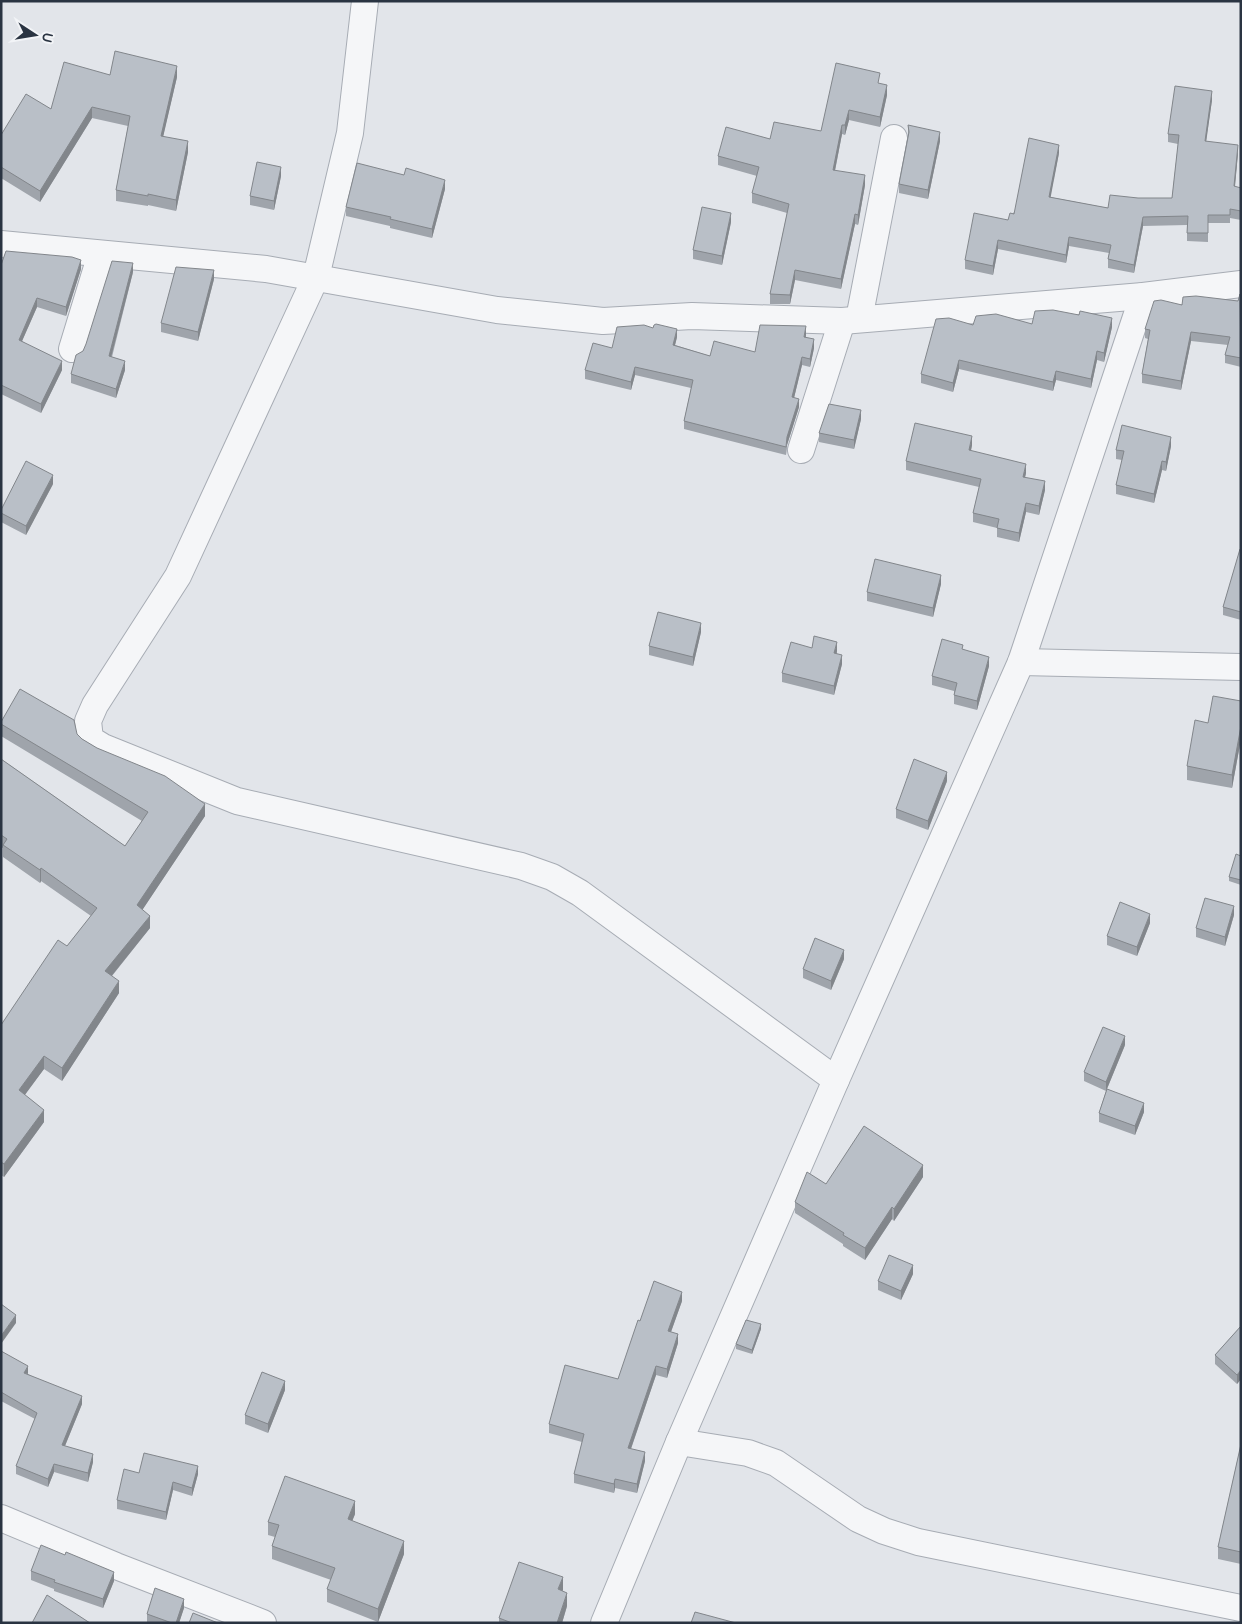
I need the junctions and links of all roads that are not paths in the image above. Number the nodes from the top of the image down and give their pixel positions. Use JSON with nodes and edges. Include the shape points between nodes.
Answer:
{"nodes":[{"id":1,"x":365,"y":1,"type":"edge"},
{"id":2,"x":894,"y":138,"type":"dead end"},
{"id":3,"x":1,"y":244,"type":"edge"},
{"id":4,"x":100,"y":254,"type":"junction"},
{"id":5,"x":316,"y":277,"type":"junction"},
{"id":6,"x":1241,"y":284,"type":"edge"},
{"id":7,"x":1143,"y":296,"type":"junction"},
{"id":8,"x":851,"y":320,"type":"junction"},
{"id":9,"x":72,"y":349,"type":"dead end"},
{"id":10,"x":801,"y":450,"type":"dead end"},
{"id":11,"x":1021,"y":662,"type":"junction"},
{"id":12,"x":1241,"y":667,"type":"edge"},
{"id":13,"x":836,"y":1080,"type":"junction"},
{"id":14,"x":679,"y":1442,"type":"junction"},
{"id":15,"x":1,"y":1518,"type":"edge"},
{"id":16,"x":1241,"y":1608,"type":"edge"},
{"id":17,"x":263,"y":1623,"type":"edge"},
{"id":18,"x":604,"y":1623,"type":"edge"}],
"edges":[{"from":1,"to":5,"type":"street","via":[[350,133]]},
{"from":2,"to":8,"type":"street"},
{"from":3,"to":4,"type":"street"},
{"from":4,"to":5,"type":"street","via":[[266,269]]},
{"from":4,"to":9,"type":"street"},
{"from":5,"to":8,"type":"street","via":[[497,310],[602,321],[692,316]]},
{"from":5,"to":13,"type":"street","via":[[178,576],[95,705],[88,721],[90,739],[237,801],[522,866],[552,877],[580,893]]},
{"from":6,"to":7,"type":"street"},
{"from":7,"to":8,"type":"street"},
{"from":7,"to":11,"type":"street"},
{"from":8,"to":10,"type":"street"},
{"from":11,"to":12,"type":"street"},
{"from":11,"to":13,"type":"street"},
{"from":13,"to":14,"type":"street"},
{"from":14,"to":16,"type":"street","via":[[748,1453],[776,1463],[858,1519],[918,1542]]},
{"from":14,"to":18,"type":"street"},
{"from":15,"to":17,"type":"street"}]}
